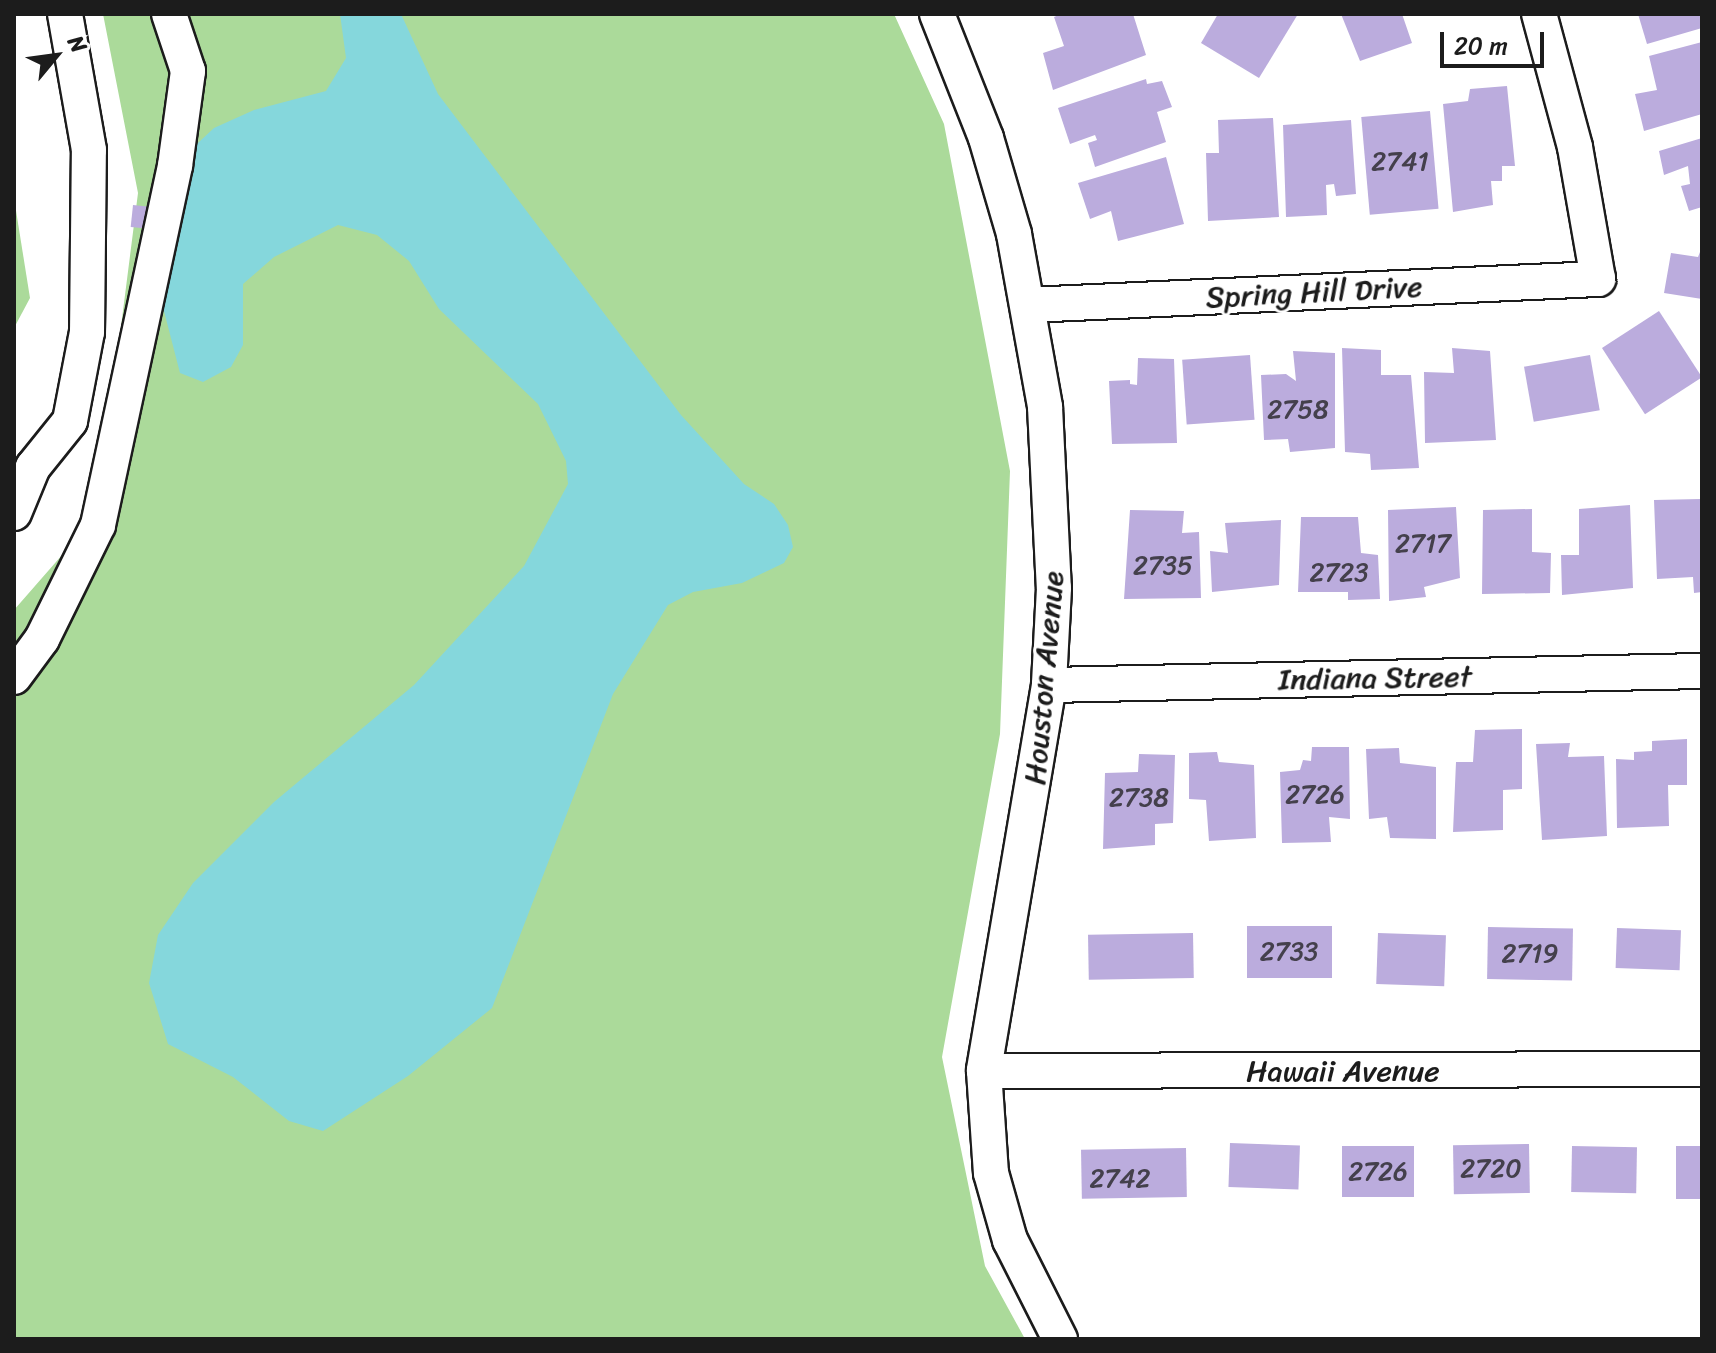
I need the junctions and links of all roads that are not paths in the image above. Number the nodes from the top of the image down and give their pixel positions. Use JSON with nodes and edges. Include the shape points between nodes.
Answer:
{"nodes":[{"id":1,"x":65,"y":14,"type":"edge"},
{"id":2,"x":169,"y":14,"type":"edge"},
{"id":3,"x":937,"y":14,"type":"edge"},
{"id":4,"x":1539,"y":14,"type":"edge"},
{"id":5,"x":1029,"y":305,"type":"junction"},
{"id":6,"x":14,"y":513,"type":"edge"},
{"id":7,"x":1702,"y":671,"type":"edge"},
{"id":8,"x":14,"y":677,"type":"edge"},
{"id":9,"x":1049,"y":685,"type":"junction"},
{"id":10,"x":1702,"y":1069,"type":"edge"},
{"id":11,"x":984,"y":1071,"type":"junction"},
{"id":12,"x":1060,"y":1339,"type":"edge"}],
"edges":[{"from":1,"to":6,"type":"street","via":[[89,150],[87,332],[70,421],[33,467]]},
{"from":2,"to":8,"type":"street","via":[[188,71],[175,166],[98,525],[42,639]]},
{"from":3,"to":5,"type":"street","name":"Houston Avenue","via":[[986,138]]},
{"from":4,"to":5,"type":"street","name":"Spring Hill Drive","via":[[1575,147],[1598,279]]},
{"from":5,"to":9,"type":"street","name":"Houston Avenue","via":[[1052,485]]},
{"from":7,"to":9,"type":"street","name":"Indiana Street"},
{"from":9,"to":11,"type":"street","name":"Houston Avenue"},
{"from":10,"to":11,"type":"street","name":"Hawaii Avenue"},
{"from":11,"to":12,"type":"street","name":"Houston Avenue","via":[[991,1173],[1010,1240]]}]}
